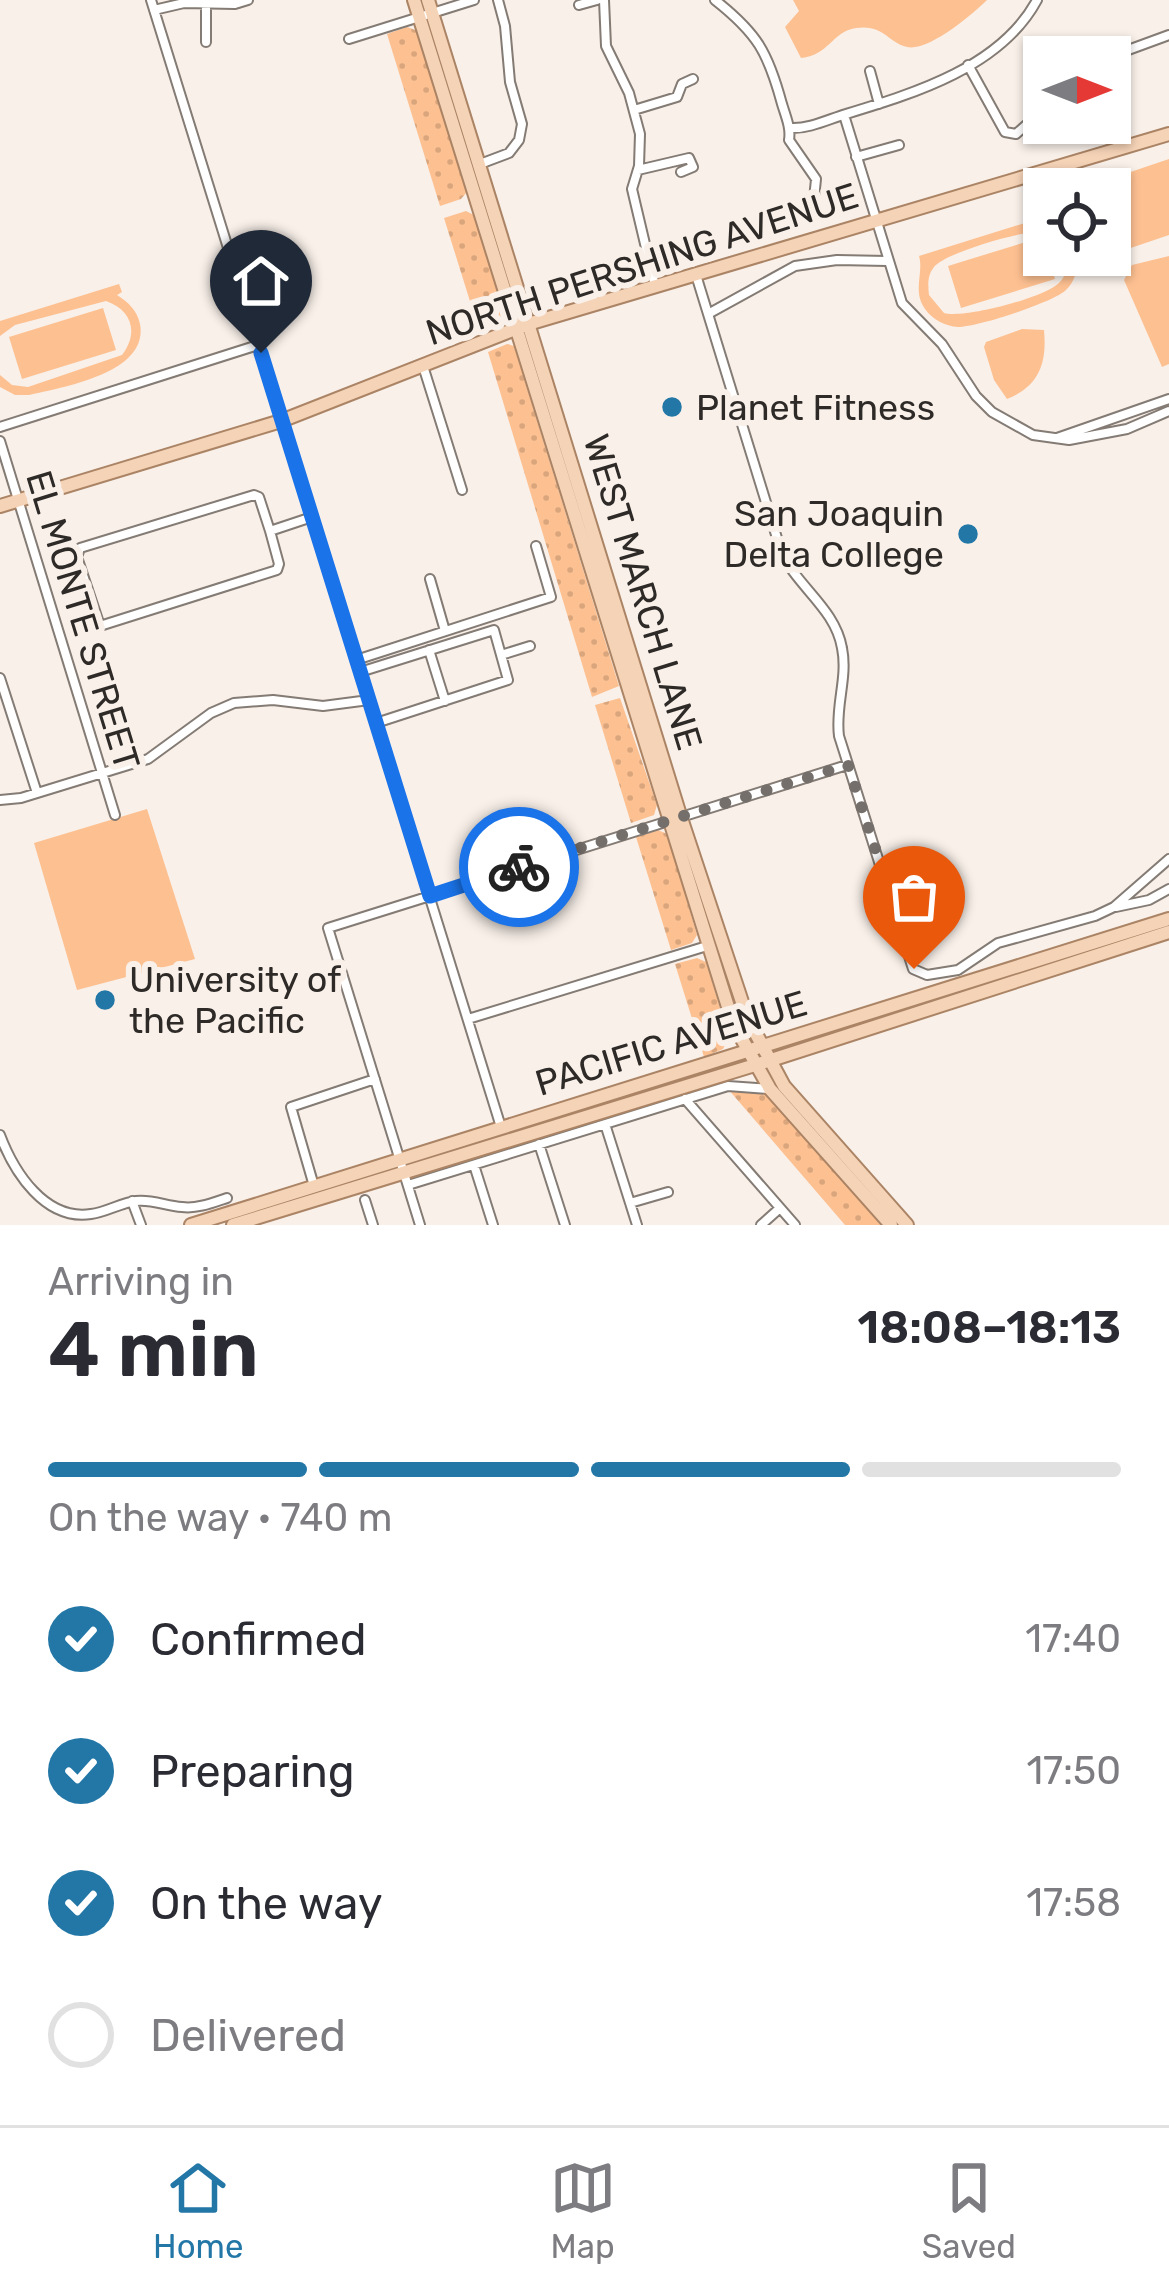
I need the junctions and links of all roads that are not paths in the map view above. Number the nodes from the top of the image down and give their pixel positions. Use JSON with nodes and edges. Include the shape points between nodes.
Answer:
{"nodes":[{"id":1,"x":248,"y":0,"type":"edge"},
{"id":2,"x":414,"y":0,"type":"edge"},
{"id":3,"x":474,"y":0,"type":"edge"},
{"id":4,"x":498,"y":0,"type":"edge"},
{"id":5,"x":601,"y":0,"type":"edge"},
{"id":6,"x":715,"y":0,"type":"edge"},
{"id":7,"x":1037,"y":0,"type":"edge"},
{"id":8,"x":191,"y":3,"type":"edge"},
{"id":9,"x":206,"y":4,"type":"junction"},
{"id":10,"x":152,"y":5,"type":"edge"},
{"id":11,"x":579,"y":5,"type":"dead end"},
{"id":12,"x":426,"y":9,"type":"edge"},
{"id":13,"x":1169,"y":35,"type":"edge"},
{"id":14,"x":349,"y":39,"type":"dead end"},
{"id":15,"x":206,"y":42,"type":"dead end"},
{"id":16,"x":1131,"y":49,"type":"edge"},
{"id":17,"x":968,"y":65,"type":"junction"},
{"id":18,"x":870,"y":71,"type":"dead end"},
{"id":19,"x":693,"y":79,"type":"dead end"},
{"id":20,"x":879,"y":104,"type":"junction"},
{"id":21,"x":634,"y":110,"type":"junction"},
{"id":22,"x":844,"y":115,"type":"junction"},
{"id":23,"x":791,"y":128,"type":"junction"},
{"id":24,"x":1023,"y":128,"type":"edge"},
{"id":25,"x":1169,"y":134,"type":"edge"},
{"id":26,"x":899,"y":145,"type":"dead end"},
{"id":27,"x":856,"y":157,"type":"junction"},
{"id":28,"x":480,"y":164,"type":"junction"},
{"id":29,"x":638,"y":170,"type":"junction"},
{"id":30,"x":681,"y":172,"type":"dead end"},
{"id":31,"x":806,"y":215,"type":"dead end"},
{"id":32,"x":876,"y":221,"type":"junction"},
{"id":33,"x":887,"y":261,"type":"junction"},
{"id":34,"x":696,"y":274,"type":"junction"},
{"id":35,"x":655,"y":286,"type":"junction"},
{"id":36,"x":708,"y":314,"type":"junction"},
{"id":37,"x":521,"y":326,"type":"junction"},
{"id":38,"x":259,"y":345,"type":"junction"},
{"id":39,"x":423,"y":365,"type":"junction"},
{"id":40,"x":1169,"y":399,"type":"edge"},
{"id":41,"x":1169,"y":411,"type":"edge"},
{"id":42,"x":281,"y":421,"type":"junction"},
{"id":43,"x":0,"y":427,"type":"edge"},
{"id":44,"x":1056,"y":439,"type":"junction"},
{"id":45,"x":0,"y":441,"type":"edge"},
{"id":46,"x":463,"y":490,"type":"dead end"},
{"id":47,"x":18,"y":500,"type":"junction"},
{"id":48,"x":0,"y":506,"type":"edge"},
{"id":49,"x":311,"y":517,"type":"junction"},
{"id":50,"x":270,"y":531,"type":"junction"},
{"id":51,"x":536,"y":547,"type":"dead end"},
{"id":52,"x":430,"y":579,"type":"dead end"},
{"id":53,"x":445,"y":631,"type":"junction"},
{"id":54,"x":530,"y":646,"type":"dead end"},
{"id":55,"x":428,"y":650,"type":"junction"},
{"id":56,"x":501,"y":656,"type":"junction"},
{"id":57,"x":356,"y":660,"type":"junction"},
{"id":58,"x":360,"y":672,"type":"junction"},
{"id":59,"x":0,"y":678,"type":"edge"},
{"id":60,"x":369,"y":700,"type":"junction"},
{"id":61,"x":445,"y":701,"type":"junction"},
{"id":62,"x":376,"y":722,"type":"junction"},
{"id":63,"x":848,"y":765,"type":"junction"},
{"id":64,"x":102,"y":775,"type":"junction"},
{"id":65,"x":37,"y":793,"type":"junction"},
{"id":66,"x":0,"y":800,"type":"edge"},
{"id":67,"x":115,"y":815,"type":"dead end"},
{"id":68,"x":673,"y":817,"type":"junction"},
{"id":69,"x":1169,"y":859,"type":"edge"},
{"id":70,"x":1169,"y":889,"type":"edge"},
{"id":71,"x":430,"y":896,"type":"junction"},
{"id":72,"x":1114,"y":907,"type":"junction"},
{"id":73,"x":1169,"y":919,"type":"edge"},
{"id":74,"x":1169,"y":932,"type":"edge"},
{"id":75,"x":1103,"y":940,"type":"junction"},
{"id":76,"x":707,"y":946,"type":"junction"},
{"id":77,"x":1049,"y":971,"type":"junction"},
{"id":78,"x":468,"y":1019,"type":"junction"},
{"id":79,"x":760,"y":1047,"type":"junction"},
{"id":80,"x":746,"y":1052,"type":"junction"},
{"id":81,"x":761,"y":1063,"type":"junction"},
{"id":82,"x":375,"y":1078,"type":"junction"},
{"id":83,"x":770,"y":1089,"type":"junction"},
{"id":84,"x":685,"y":1099,"type":"junction"},
{"id":85,"x":605,"y":1124,"type":"junction"},
{"id":86,"x":501,"y":1127,"type":"junction"},
{"id":87,"x":0,"y":1135,"type":"edge"},
{"id":88,"x":539,"y":1144,"type":"junction"},
{"id":89,"x":477,"y":1148,"type":"junction"},
{"id":90,"x":474,"y":1165,"type":"junction"},
{"id":91,"x":403,"y":1172,"type":"junction"},
{"id":92,"x":314,"y":1187,"type":"junction"},
{"id":93,"x":668,"y":1192,"type":"dead end"},
{"id":94,"x":227,"y":1198,"type":"dead end"},
{"id":95,"x":365,"y":1200,"type":"dead end"},
{"id":96,"x":132,"y":1201,"type":"junction"},
{"id":97,"x":630,"y":1204,"type":"junction"},
{"id":98,"x":780,"y":1208,"type":"junction"},
{"id":99,"x":284,"y":1209,"type":"junction"},
{"id":100,"x":140,"y":1225,"type":"edge"},
{"id":101,"x":191,"y":1225,"type":"edge"},
{"id":102,"x":233,"y":1225,"type":"edge"},
{"id":103,"x":289,"y":1225,"type":"edge"},
{"id":104,"x":373,"y":1225,"type":"edge"},
{"id":105,"x":420,"y":1225,"type":"edge"},
{"id":106,"x":493,"y":1225,"type":"edge"},
{"id":107,"x":565,"y":1225,"type":"edge"},
{"id":108,"x":637,"y":1225,"type":"edge"},
{"id":109,"x":761,"y":1225,"type":"edge"},
{"id":110,"x":796,"y":1225,"type":"edge"},
{"id":111,"x":891,"y":1225,"type":"edge"},
{"id":112,"x":907,"y":1225,"type":"edge"}],
"edges":[{"from":1,"to":9,"type":"street"},
{"from":2,"to":12,"type":"main road","name":"WEST MARCH LANE"},
{"from":3,"to":12,"type":"street"},
{"from":4,"to":28,"type":"street","via":[[522,130],[509,153]]},
{"from":5,"to":11,"type":"street"},
{"from":5,"to":21,"type":"street","via":[[606,46]]},
{"from":6,"to":23,"type":"street","via":[[764,48]]},
{"from":7,"to":17,"type":"street","via":[[1010,36]]},
{"from":8,"to":9,"type":"street"},
{"from":8,"to":10,"type":"street"},
{"from":9,"to":15,"type":"street"},
{"from":10,"to":38,"type":"street"},
{"from":12,"to":14,"type":"street"},
{"from":12,"to":28,"type":"main road","name":"WEST MARCH LANE"},
{"from":12,"to":37,"type":"main road","name":"WEST MARCH LANE"},
{"from":13,"to":16,"type":"street"},
{"from":17,"to":20,"type":"street"},
{"from":17,"to":24,"type":"street","via":[[1005,132]]},
{"from":18,"to":20,"type":"street"},
{"from":19,"to":21,"type":"street","via":[[677,97]]},
{"from":20,"to":22,"type":"street"},
{"from":21,"to":29,"type":"street"},
{"from":22,"to":23,"type":"street"},
{"from":22,"to":27,"type":"street"},
{"from":23,"to":31,"type":"street","via":[[790,140],[817,179]]},
{"from":25,"to":32,"type":"main road","name":"NORTH PERSHING AVENUE"},
{"from":26,"to":27,"type":"street"},
{"from":27,"to":32,"type":"street"},
{"from":28,"to":37,"type":"main road","name":"WEST MARCH LANE"},
{"from":29,"to":30,"type":"street","via":[[688,158],[693,166]]},
{"from":29,"to":35,"type":"street","via":[[632,189]]},
{"from":32,"to":33,"type":"street"},
{"from":32,"to":34,"type":"main road","name":"NORTH PERSHING AVENUE"},
{"from":33,"to":36,"type":"street","via":[[795,266]]},
{"from":33,"to":44,"type":"street","via":[[905,308],[943,344],[985,406],[1016,428]]},
{"from":34,"to":35,"type":"main road","name":"NORTH PERSHING AVENUE"},
{"from":34,"to":36,"type":"street"},
{"from":35,"to":37,"type":"main road","name":"NORTH PERSHING AVENUE"},
{"from":36,"to":63,"type":"street","via":[[781,550],[841,641],[837,724]]},
{"from":37,"to":39,"type":"main road","name":"NORTH PERSHING AVENUE"},
{"from":37,"to":68,"type":"main road","name":"WEST MARCH LANE"},
{"from":38,"to":42,"type":"street"},
{"from":38,"to":43,"type":"street"},
{"from":39,"to":42,"type":"main road","name":"NORTH PERSHING AVENUE"},
{"from":39,"to":46,"type":"street"},
{"from":40,"to":44,"type":"street"},
{"from":41,"to":44,"type":"street","via":[[1106,435]]},
{"from":42,"to":47,"type":"main road","name":"NORTH PERSHING AVENUE"},
{"from":42,"to":49,"type":"street"},
{"from":45,"to":47,"type":"street","name":"EL MONTE STREET"},
{"from":47,"to":48,"type":"main road","name":"NORTH PERSHING AVENUE"},
{"from":47,"to":64,"type":"street","name":"EL MONTE STREET"},
{"from":49,"to":50,"type":"street"},
{"from":49,"to":57,"type":"street"},
{"from":50,"to":50,"type":"street","via":[[254,495],[80,548],[77,557],[103,626],[277,570]]},
{"from":51,"to":53,"type":"street","via":[[551,597]]},
{"from":52,"to":53,"type":"street"},
{"from":53,"to":57,"type":"street"},
{"from":54,"to":56,"type":"street"},
{"from":55,"to":56,"type":"street","via":[[494,630]]},
{"from":55,"to":58,"type":"street"},
{"from":55,"to":61,"type":"street"},
{"from":56,"to":61,"type":"street","via":[[508,680]]},
{"from":57,"to":58,"type":"street"},
{"from":58,"to":60,"type":"street"},
{"from":59,"to":65,"type":"street"},
{"from":60,"to":62,"type":"street"},
{"from":60,"to":64,"type":"street","via":[[234,703],[148,759]]},
{"from":61,"to":62,"type":"street"},
{"from":62,"to":71,"type":"street"},
{"from":63,"to":68,"type":"street"},
{"from":63,"to":72,"type":"street","via":[[908,958],[921,974],[958,970],[998,943]]},
{"from":64,"to":65,"type":"street"},
{"from":64,"to":67,"type":"street","name":"EL MONTE STREET"},
{"from":65,"to":66,"type":"street"},
{"from":68,"to":71,"type":"street"},
{"from":68,"to":76,"type":"main road","name":"WEST MARCH LANE"},
{"from":68,"to":79,"type":"main road","name":"WEST MARCH LANE"},
{"from":69,"to":72,"type":"street"},
{"from":70,"to":72,"type":"street"},
{"from":71,"to":78,"type":"street"},
{"from":71,"to":82,"type":"street","via":[[328,928]]},
{"from":73,"to":75,"type":"main road","name":"PACIFIC AVENUE"},
{"from":74,"to":77,"type":"main road"},
{"from":75,"to":77,"type":"main road","via":[[1057,959]]},
{"from":75,"to":79,"type":"main road","name":"PACIFIC AVENUE"},
{"from":76,"to":78,"type":"street"},
{"from":76,"to":80,"type":"main road","name":"WEST MARCH LANE"},
{"from":77,"to":81,"type":"main road"},
{"from":78,"to":86,"type":"street"},
{"from":79,"to":80,"type":"main road","name":"PACIFIC AVENUE"},
{"from":79,"to":81,"type":"main road","name":"WEST MARCH LANE"},
{"from":80,"to":81,"type":"main road","name":"WEST MARCH LANE"},
{"from":80,"to":86,"type":"main road","name":"PACIFIC AVENUE"},
{"from":81,"to":83,"type":"main road","name":"WEST MARCH LANE"},
{"from":81,"to":89,"type":"main road"},
{"from":81,"to":112,"type":"main road","name":"WEST MARCH LANE"},
{"from":82,"to":91,"type":"street"},
{"from":82,"to":92,"type":"street","via":[[298,1102],[290,1112]]},
{"from":83,"to":84,"type":"street","name":"PACIFIC AVENUE","via":[[728,1086]]},
{"from":83,"to":111,"type":"main road","name":"WEST MARCH LANE"},
{"from":84,"to":85,"type":"street","name":"PACIFIC AVENUE"},
{"from":84,"to":98,"type":"street"},
{"from":85,"to":88,"type":"street","name":"PACIFIC AVENUE"},
{"from":85,"to":97,"type":"street"},
{"from":86,"to":89,"type":"main road"},
{"from":86,"to":91,"type":"main road","name":"PACIFIC AVENUE"},
{"from":87,"to":96,"type":"street","via":[[28,1183],[57,1209],[92,1214]]},
{"from":88,"to":90,"type":"street","name":"PACIFIC AVENUE"},
{"from":88,"to":107,"type":"street"},
{"from":89,"to":91,"type":"main road"},
{"from":90,"to":91,"type":"street","name":"PACIFIC AVENUE"},
{"from":90,"to":106,"type":"street"},
{"from":91,"to":92,"type":"main road","name":"PACIFIC AVENUE"},
{"from":91,"to":99,"type":"main road"},
{"from":91,"to":105,"type":"street"},
{"from":92,"to":99,"type":"main road"},
{"from":92,"to":101,"type":"main road","name":"PACIFIC AVENUE"},
{"from":93,"to":97,"type":"street"},
{"from":94,"to":96,"type":"street","via":[[187,1208]]},
{"from":95,"to":104,"type":"street"},
{"from":96,"to":100,"type":"street"},
{"from":97,"to":108,"type":"street"},
{"from":98,"to":109,"type":"street"},
{"from":98,"to":110,"type":"street"},
{"from":99,"to":102,"type":"main road"},
{"from":99,"to":103,"type":"street"}]}
